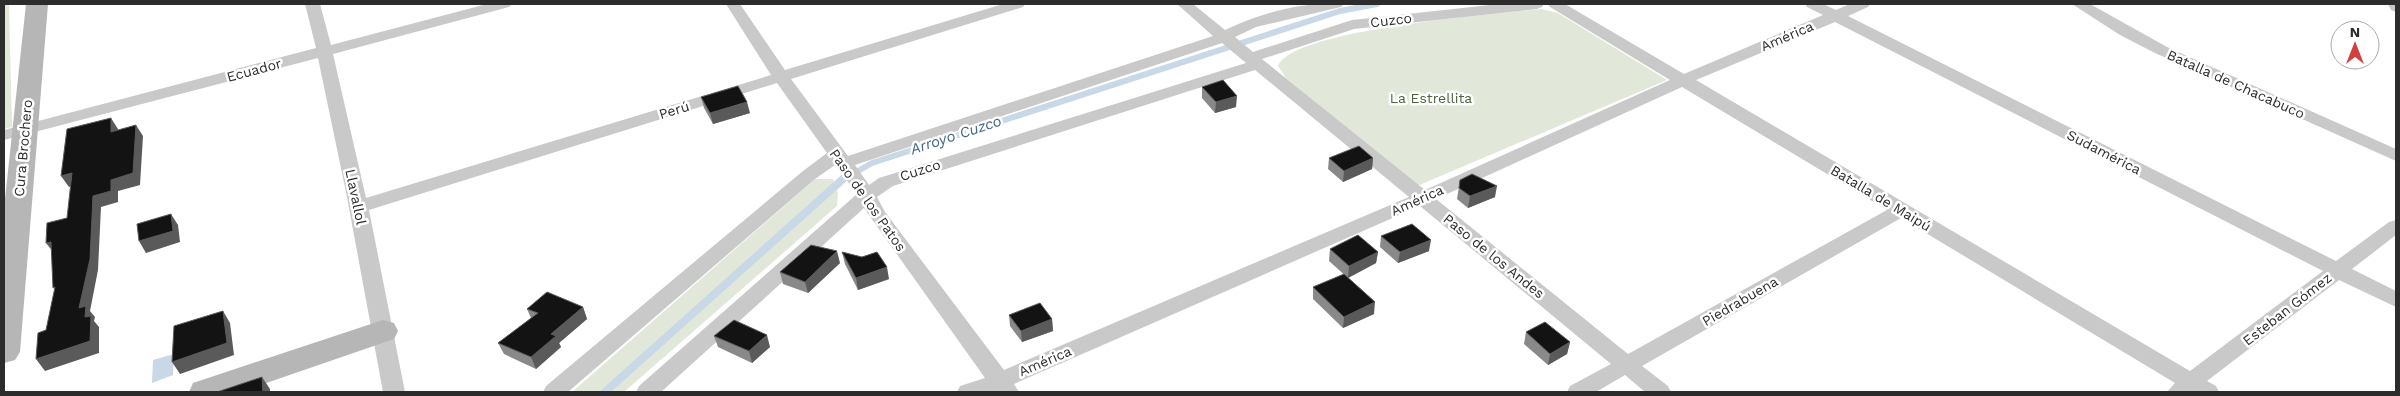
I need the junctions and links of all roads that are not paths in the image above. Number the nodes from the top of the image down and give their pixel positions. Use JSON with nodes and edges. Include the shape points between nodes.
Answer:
{"nodes":[{"id":1,"x":37,"y":4,"type":"edge"},
{"id":2,"x":312,"y":4,"type":"edge"},
{"id":3,"x":504,"y":4,"type":"edge"},
{"id":4,"x":733,"y":4,"type":"edge"},
{"id":5,"x":1018,"y":4,"type":"edge"},
{"id":6,"x":1184,"y":4,"type":"edge"},
{"id":7,"x":1336,"y":4,"type":"edge"},
{"id":8,"x":1537,"y":4,"type":"edge"},
{"id":9,"x":1555,"y":4,"type":"edge"},
{"id":10,"x":1812,"y":4,"type":"edge"},
{"id":11,"x":1863,"y":4,"type":"edge"},
{"id":12,"x":2080,"y":4,"type":"edge"},
{"id":13,"x":2394,"y":4,"type":"edge"},
{"id":14,"x":2396,"y":7,"type":"edge"},
{"id":15,"x":1836,"y":16,"type":"junction"},
{"id":16,"x":1240,"y":49,"type":"junction"},
{"id":17,"x":325,"y":51,"type":"junction"},
{"id":18,"x":781,"y":77,"type":"junction"},
{"id":19,"x":1683,"y":80,"type":"junction"},
{"id":20,"x":14,"y":133,"type":"edge"},
{"id":21,"x":2396,"y":156,"type":"edge"},
{"id":22,"x":850,"y":173,"type":"junction"},
{"id":23,"x":1423,"y":198,"type":"junction"},
{"id":24,"x":358,"y":207,"type":"junction"},
{"id":25,"x":1901,"y":210,"type":"junction"},
{"id":26,"x":2396,"y":226,"type":"edge"},
{"id":27,"x":2337,"y":270,"type":"junction"},
{"id":28,"x":2396,"y":300,"type":"edge"},
{"id":29,"x":382,"y":331,"type":"junction"},
{"id":30,"x":4,"y":352,"type":"edge"},
{"id":31,"x":1626,"y":366,"type":"junction"},
{"id":32,"x":1004,"y":387,"type":"edge"},
{"id":33,"x":2192,"y":389,"type":"edge"},
{"id":34,"x":205,"y":392,"type":"edge"},
{"id":35,"x":394,"y":392,"type":"edge"},
{"id":36,"x":554,"y":392,"type":"edge"},
{"id":37,"x":647,"y":392,"type":"edge"},
{"id":38,"x":968,"y":392,"type":"edge"},
{"id":39,"x":1578,"y":392,"type":"edge"},
{"id":40,"x":1660,"y":392,"type":"edge"}],
"edges":[{"from":1,"to":20,"type":"street","name":"Cura Brochero"},
{"from":2,"to":17,"type":"street","name":"Llavallol"},
{"from":3,"to":17,"type":"street","name":"Ecuador"},
{"from":4,"to":18,"type":"street","name":"Paso de los Patos"},
{"from":5,"to":18,"type":"street","name":"Perú"},
{"from":6,"to":16,"type":"street","name":"Paso de los Andes"},
{"from":7,"to":16,"type":"street","via":[[1251,24]]},
{"from":8,"to":16,"type":"street","name":"Cuzco","via":[[1352,25]]},
{"from":9,"to":19,"type":"street","name":"Batalla de Maipú"},
{"from":10,"to":15,"type":"street","name":"Sudamérica"},
{"from":11,"to":15,"type":"street","name":"América"},
{"from":12,"to":21,"type":"street","name":"Batalla de Chacabuco","via":[[2161,50]]},
{"from":13,"to":14,"type":"street"},
{"from":15,"to":19,"type":"street","name":"América"},
{"from":15,"to":27,"type":"street","name":"Sudamérica"},
{"from":16,"to":22,"type":"street","via":[[1211,43]]},
{"from":16,"to":22,"type":"street","name":"Cuzco","via":[[886,182]]},
{"from":16,"to":23,"type":"street","name":"Paso de los Andes"},
{"from":17,"to":20,"type":"street","name":"Ecuador"},
{"from":17,"to":24,"type":"street","name":"Llavallol"},
{"from":18,"to":22,"type":"street","name":"Paso de los Patos"},
{"from":18,"to":24,"type":"street","name":"Perú"},
{"from":19,"to":23,"type":"street","name":"América"},
{"from":19,"to":25,"type":"street","name":"Batalla de Maipú"},
{"from":20,"to":30,"type":"street","name":"Cura Brochero"},
{"from":22,"to":32,"type":"street","name":"Paso de los Patos","via":[[876,214]]},
{"from":22,"to":36,"type":"street","via":[[809,175]]},
{"from":22,"to":37,"type":"street","name":"Cuzco"},
{"from":23,"to":31,"type":"street","name":"Paso de los Andes"},
{"from":23,"to":32,"type":"street","name":"América"},
{"from":24,"to":29,"type":"street","name":"Llavallol"},
{"from":25,"to":31,"type":"street","name":"Piedrabuena"},
{"from":25,"to":33,"type":"street","name":"Batalla de Maipú"},
{"from":26,"to":27,"type":"street","name":"Esteban Gómez"},
{"from":27,"to":28,"type":"street","name":"Sudamérica"},
{"from":27,"to":33,"type":"street","name":"Esteban Gómez"},
{"from":29,"to":34,"type":"street"},
{"from":29,"to":35,"type":"street","name":"Llavallol"},
{"from":31,"to":39,"type":"street","name":"Piedrabuena"},
{"from":31,"to":40,"type":"street","name":"Paso de los Andes"},
{"from":32,"to":38,"type":"street","name":"América"}]}
